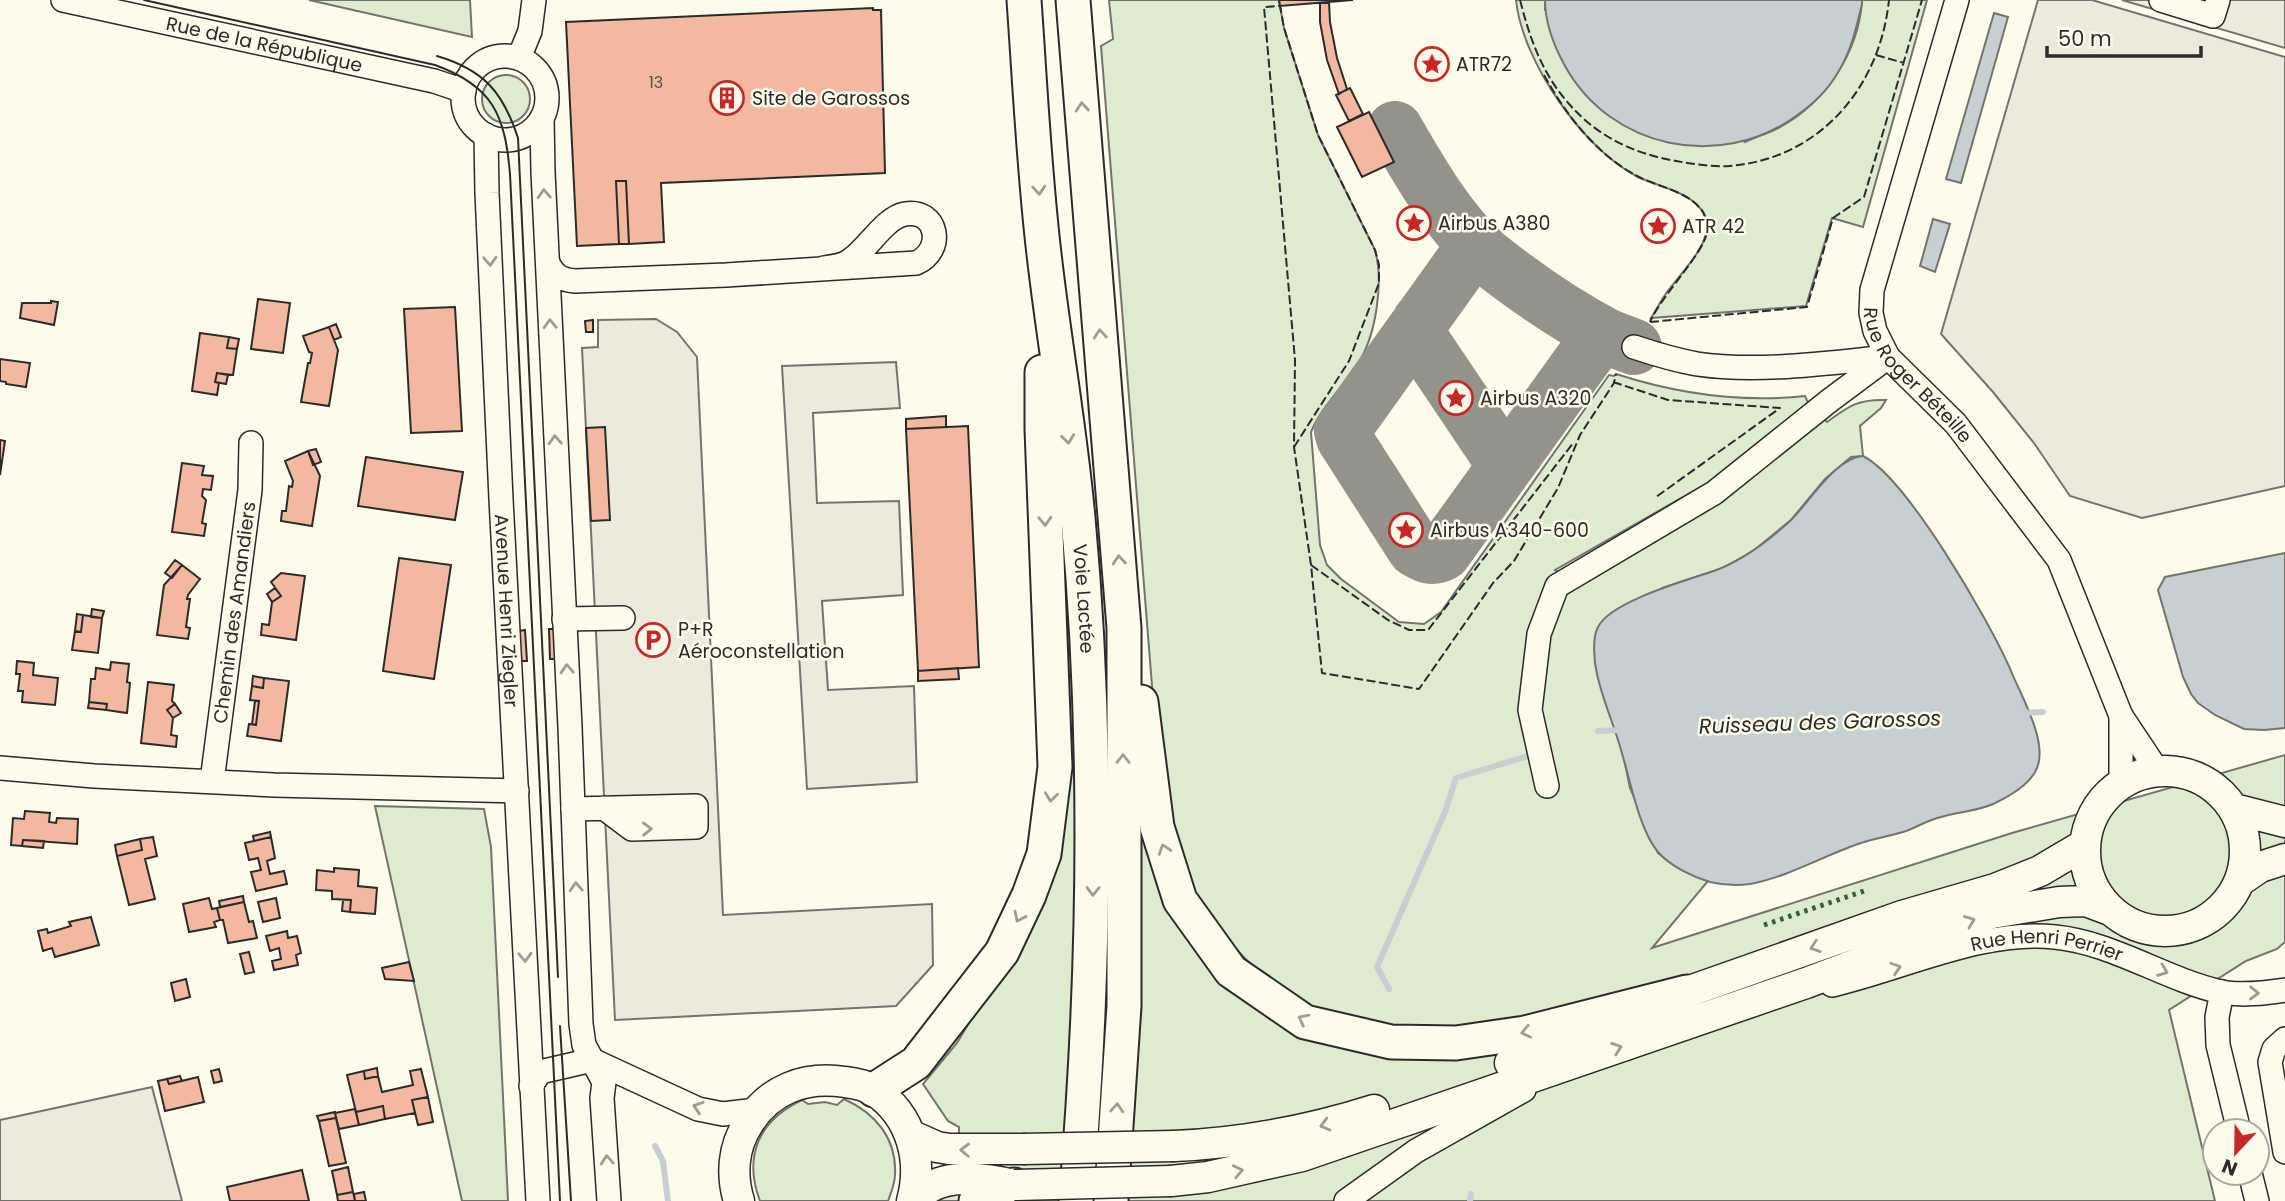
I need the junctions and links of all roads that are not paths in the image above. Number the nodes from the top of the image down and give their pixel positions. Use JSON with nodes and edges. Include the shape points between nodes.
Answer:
{"nodes":[{"id":1,"x":63,"y":0,"type":"edge"},
{"id":2,"x":534,"y":0,"type":"edge"},
{"id":3,"x":1024,"y":0,"type":"edge"},
{"id":4,"x":1073,"y":0,"type":"edge"},
{"id":5,"x":1957,"y":0,"type":"edge"},
{"id":6,"x":2161,"y":0,"type":"edge"},
{"id":7,"x":2218,"y":0,"type":"edge"},
{"id":8,"x":519,"y":58,"type":"junction"},
{"id":9,"x":464,"y":91,"type":"junction"},
{"id":10,"x":542,"y":118,"type":"junction"},
{"id":11,"x":486,"y":135,"type":"junction"},
{"id":12,"x":1043,"y":250,"type":"junction"},
{"id":13,"x":548,"y":262,"type":"junction"},
{"id":14,"x":824,"y":268,"type":"dead end"},
{"id":15,"x":1634,"y":347,"type":"dead end"},
{"id":16,"x":1888,"y":357,"type":"junction"},
{"id":17,"x":251,"y":443,"type":"dead end"},
{"id":18,"x":624,"y":618,"type":"dead end"},
{"id":19,"x":564,"y":619,"type":"junction"},
{"id":20,"x":1124,"y":628,"type":"junction"},
{"id":21,"x":2121,"y":716,"type":"junction"},
{"id":22,"x":0,"y":768,"type":"edge"},
{"id":23,"x":2157,"y":771,"type":"junction"},
{"id":24,"x":212,"y":781,"type":"junction"},
{"id":25,"x":2121,"y":783,"type":"junction"},
{"id":26,"x":1547,"y":786,"type":"dead end"},
{"id":27,"x":517,"y":791,"type":"junction"},
{"id":28,"x":573,"y":809,"type":"junction"},
{"id":29,"x":2234,"y":809,"type":"junction"},
{"id":30,"x":696,"y":817,"type":"dead end"},
{"id":31,"x":2285,"y":822,"type":"edge"},
{"id":32,"x":2084,"y":845,"type":"junction"},
{"id":33,"x":2285,"y":859,"type":"edge"},
{"id":34,"x":2241,"y":880,"type":"junction"},
{"id":35,"x":2110,"y":910,"type":"junction"},
{"id":36,"x":1806,"y":983,"type":"junction"},
{"id":37,"x":2285,"y":990,"type":"edge"},
{"id":38,"x":1688,"y":992,"type":"junction"},
{"id":39,"x":2222,"y":992,"type":"junction"},
{"id":40,"x":2285,"y":1039,"type":"edge"},
{"id":41,"x":592,"y":1060,"type":"junction"},
{"id":42,"x":1567,"y":1065,"type":"junction"},
{"id":43,"x":531,"y":1086,"type":"junction"},
{"id":44,"x":874,"y":1090,"type":"junction"},
{"id":45,"x":756,"y":1110,"type":"junction"},
{"id":46,"x":2236,"y":1117,"type":"edge"},
{"id":47,"x":910,"y":1135,"type":"junction"},
{"id":48,"x":2285,"y":1152,"type":"edge"},
{"id":49,"x":1014,"y":1185,"type":"junction"},
{"id":50,"x":538,"y":1201,"type":"edge"},
{"id":51,"x":609,"y":1201,"type":"edge"},
{"id":52,"x":739,"y":1201,"type":"edge"},
{"id":53,"x":914,"y":1201,"type":"edge"},
{"id":54,"x":976,"y":1201,"type":"edge"},
{"id":55,"x":1076,"y":1201,"type":"edge"},
{"id":56,"x":1111,"y":1201,"type":"edge"},
{"id":57,"x":1346,"y":1201,"type":"edge"}],
"edges":[{"from":1,"to":9,"type":"street","name":"Rue de la République"},
{"from":2,"to":8,"type":"street","via":[[530,31]]},
{"from":3,"to":12,"type":"highway","name":"Voie Lactée","one_way":true},
{"from":20,"to":4,"type":"highway","name":"Voie Lactée","one_way":true},
{"from":5,"to":16,"type":"street","name":"Rue Roger Béteille","via":[[1872,290],[1875,331]]},
{"from":6,"to":7,"type":"street","via":[[2213,16]]},
{"from":8,"to":9,"type":"street","via":[[487,60],[470,75]]},
{"from":8,"to":10,"type":"street","via":[[544,82],[547,106]]},
{"from":9,"to":11,"type":"street","via":[[467,115]]},
{"from":10,"to":11,"type":"street","via":[[518,138]]},
{"from":13,"to":10,"type":"street","one_way":true},
{"from":11,"to":27,"type":"street","name":"Avenue Henri Ziegler","one_way":true},
{"from":12,"to":44,"type":"highway","one_way":true,"via":[[1041,429],[1055,767],[1044,854],[1002,952],[916,1063]]},
{"from":12,"to":55,"type":"highway","name":"Voie Lactée","one_way":true,"via":[[1078,517],[1092,773],[1093,892]]},
{"from":13,"to":14,"type":"street","via":[[561,279],[575,281]]},
{"from":19,"to":13,"type":"street","one_way":true},
{"from":15,"to":16,"type":"street","via":[[1701,364],[1746,366]]},
{"from":16,"to":21,"type":"street","name":"Rue Roger Béteille","via":[[1956,424],[2059,560]]},
{"from":16,"to":26,"type":"street","via":[[1714,493],[1557,586],[1539,634],[1530,710]]},
{"from":17,"to":24,"type":"street","name":"Chemin des Amandiers","via":[[250,490]]},
{"from":18,"to":19,"type":"street"},
{"from":28,"to":19,"type":"street","one_way":true},
{"from":38,"to":20,"type":"highway","one_way":true,"via":[[1525,1033],[1456,1043],[1391,1042],[1305,1022],[1231,971],[1180,901],[1157,827],[1138,679]]},
{"from":56,"to":20,"type":"highway","name":"Voie Lactée","one_way":true,"via":[[1124,1006]]},
{"from":21,"to":23,"type":"street","name":"Rue Roger Béteille"},
{"from":21,"to":25,"type":"street","name":"Rue Roger Béteille"},
{"from":22,"to":24,"type":"street"},
{"from":23,"to":25,"type":"main road"},
{"from":23,"to":29,"type":"main road","via":[[2187,774],[2214,787]]},
{"from":24,"to":27,"type":"street"},
{"from":25,"to":32,"type":"main road","via":[[2102,800]]},
{"from":27,"to":43,"type":"street","name":"Avenue Henri Ziegler","one_way":true},
{"from":28,"to":30,"type":"street","via":[[604,808],[632,829]]},
{"from":41,"to":28,"type":"street","one_way":true,"via":[[581,1024]]},
{"from":29,"to":31,"type":"main road"},
{"from":29,"to":34,"type":"main road","via":[[2245,841]]},
{"from":32,"to":35,"type":"main road","via":[[2086,869],[2095,892]]},
{"from":32,"to":38,"type":"main road","one_way":true,"via":[[2040,871],[1995,889],[1902,916]]},
{"from":33,"to":34,"type":"main road","via":[[2260,867]]},
{"from":34,"to":35,"type":"main road","via":[[2228,902],[2208,919],[2185,929],[2159,931],[2133,925]]},
{"from":36,"to":35,"type":"main road","one_way":true,"via":[[1992,913],[2086,901]]},
{"from":36,"to":39,"type":"street","name":"Rue Henri Perrier","one_way":true,"via":[[1826,986],[1870,976],[1959,947],[2053,937],[2117,951]]},
{"from":42,"to":36,"type":"main road","one_way":true},
{"from":39,"to":37,"type":"street","name":"Rue Henri Perrier","one_way":true},
{"from":38,"to":47,"type":"main road","one_way":true,"bridge":true,"via":[[1617,1025],[1344,1119],[1259,1139],[1174,1146],[949,1149]]},
{"from":39,"to":46,"type":"street","via":[[2218,1045]]},
{"from":40,"to":48,"type":"street","via":[[2274,1049],[2270,1062]]},
{"from":41,"to":43,"type":"street","via":[[540,1072]]},
{"from":45,"to":41,"type":"street","one_way":true,"via":[[723,1114],[698,1108]]},
{"from":51,"to":41,"type":"street","one_way":true,"via":[[604,1082]]},
{"from":49,"to":42,"type":"main road","one_way":true,"bridge":true,"via":[[1208,1177],[1302,1156]]},
{"from":42,"to":57,"type":"street","via":[[1416,1151]]},
{"from":43,"to":50,"type":"street","name":"Avenue Henri Ziegler"},
{"from":44,"to":45,"type":"main road","via":[[825,1079],[800,1083],[776,1093]]},
{"from":44,"to":47,"type":"main road"},
{"from":45,"to":52,"type":"main road","via":[[740,1136],[734,1165]]},
{"from":47,"to":53,"type":"main road","via":[[917,1159]]},
{"from":49,"to":53,"type":"main road","via":[[987,1179],[951,1180],[928,1188]]},
{"from":49,"to":54,"type":"highway"}]}
